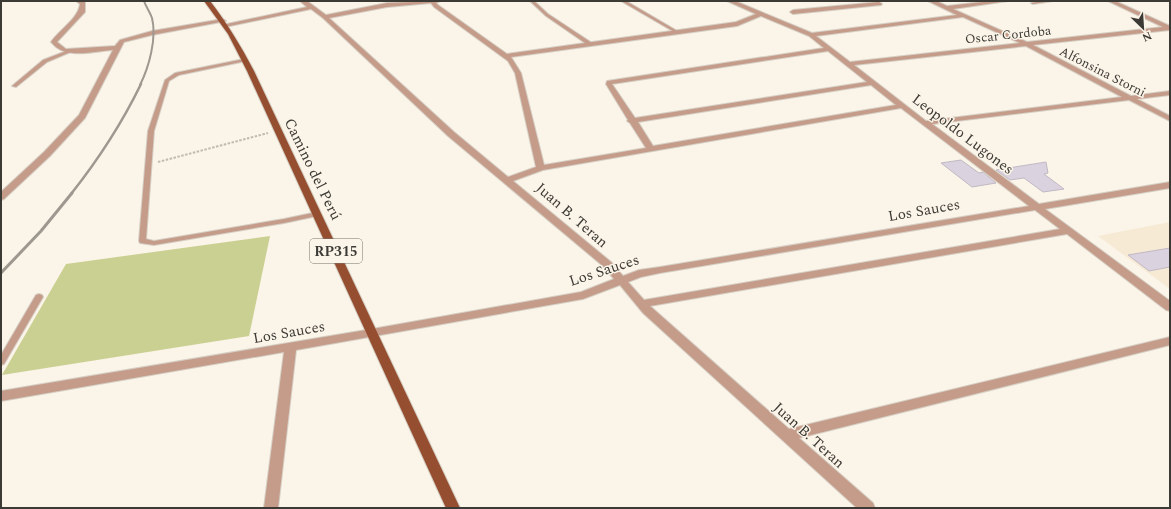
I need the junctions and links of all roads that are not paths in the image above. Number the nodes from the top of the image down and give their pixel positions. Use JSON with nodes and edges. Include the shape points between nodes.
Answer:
{"nodes":[{"id":1,"x":79,"y":1,"type":"edge"},
{"id":2,"x":207,"y":1,"type":"edge"},
{"id":3,"x":432,"y":1,"type":"edge"},
{"id":4,"x":437,"y":1,"type":"edge"},
{"id":5,"x":532,"y":1,"type":"edge"},
{"id":6,"x":623,"y":1,"type":"edge"},
{"id":7,"x":730,"y":1,"type":"edge"},
{"id":8,"x":835,"y":1,"type":"edge"},
{"id":9,"x":931,"y":1,"type":"edge"},
{"id":10,"x":1005,"y":1,"type":"edge"},
{"id":11,"x":1051,"y":1,"type":"edge"},
{"id":12,"x":1111,"y":1,"type":"edge"},
{"id":13,"x":1034,"y":3,"type":"dead end"},
{"id":14,"x":307,"y":4,"type":"edge"},
{"id":15,"x":879,"y":4,"type":"dead end"},
{"id":16,"x":844,"y":7,"type":"junction"},
{"id":17,"x":945,"y":8,"type":"junction"},
{"id":18,"x":793,"y":12,"type":"dead end"},
{"id":19,"x":760,"y":14,"type":"junction"},
{"id":20,"x":964,"y":16,"type":"junction"},
{"id":21,"x":325,"y":17,"type":"junction"},
{"id":22,"x":224,"y":23,"type":"junction"},
{"id":23,"x":1169,"y":27,"type":"edge"},
{"id":24,"x":677,"y":32,"type":"junction"},
{"id":25,"x":811,"y":35,"type":"junction"},
{"id":26,"x":590,"y":44,"type":"junction"},
{"id":27,"x":1025,"y":44,"type":"junction"},
{"id":28,"x":117,"y":48,"type":"junction"},
{"id":29,"x":830,"y":49,"type":"junction"},
{"id":30,"x":71,"y":51,"type":"junction"},
{"id":31,"x":505,"y":56,"type":"junction"},
{"id":32,"x":244,"y":60,"type":"junction"},
{"id":33,"x":848,"y":64,"type":"junction"},
{"id":34,"x":872,"y":82,"type":"junction"},
{"id":35,"x":14,"y":86,"type":"dead end"},
{"id":36,"x":1170,"y":93,"type":"edge"},
{"id":37,"x":1129,"y":98,"type":"junction"},
{"id":38,"x":902,"y":106,"type":"junction"},
{"id":39,"x":1170,"y":119,"type":"edge"},
{"id":40,"x":631,"y":121,"type":"junction"},
{"id":41,"x":926,"y":123,"type":"junction"},
{"id":42,"x":651,"y":149,"type":"junction"},
{"id":43,"x":541,"y":168,"type":"junction"},
{"id":44,"x":509,"y":180,"type":"junction"},
{"id":45,"x":1170,"y":185,"type":"edge"},
{"id":46,"x":1,"y":197,"type":"edge"},
{"id":47,"x":1036,"y":206,"type":"junction"},
{"id":48,"x":317,"y":214,"type":"junction"},
{"id":49,"x":1068,"y":231,"type":"junction"},
{"id":50,"x":621,"y":280,"type":"junction"},
{"id":51,"x":39,"y":298,"type":"dead end"},
{"id":52,"x":642,"y":304,"type":"junction"},
{"id":53,"x":1170,"y":307,"type":"edge"},
{"id":54,"x":372,"y":333,"type":"junction"},
{"id":55,"x":1170,"y":341,"type":"edge"},
{"id":56,"x":292,"y":347,"type":"junction"},
{"id":57,"x":1,"y":362,"type":"edge"},
{"id":58,"x":1,"y":396,"type":"edge"},
{"id":59,"x":786,"y":435,"type":"junction"},
{"id":60,"x":271,"y":508,"type":"edge"},
{"id":61,"x":453,"y":508,"type":"edge"},
{"id":62,"x":868,"y":508,"type":"edge"}],
"edges":[{"from":1,"to":30,"type":"street","via":[[83,3],[82,12],[54,42],[58,48]]},
{"from":2,"to":22,"type":"main road","name":"Camino del Perú","number":"RP315"},
{"from":3,"to":4,"type":"street"},
{"from":3,"to":21,"type":"street","via":[[387,5]]},
{"from":3,"to":31,"type":"street"},
{"from":5,"to":26,"type":"lane","via":[[546,15]]},
{"from":6,"to":24,"type":"lane"},
{"from":7,"to":19,"type":"street","name":"Leopoldo Lugones"},
{"from":8,"to":16,"type":"street"},
{"from":9,"to":17,"type":"street","name":"Alfonsina Storni"},
{"from":10,"to":17,"type":"street"},
{"from":11,"to":13,"type":"lane"},
{"from":12,"to":23,"type":"street"},
{"from":14,"to":21,"type":"street","name":"Juan B. Teran"},
{"from":14,"to":22,"type":"street"},
{"from":15,"to":16,"type":"street"},
{"from":16,"to":18,"type":"street"},
{"from":17,"to":20,"type":"street","name":"Alfonsina Storni"},
{"from":19,"to":24,"type":"street","via":[[737,24]]},
{"from":19,"to":25,"type":"street","name":"Leopoldo Lugones"},
{"from":20,"to":25,"type":"street"},
{"from":20,"to":27,"type":"street","name":"Alfonsina Storni"},
{"from":21,"to":44,"type":"street","name":"Juan B. Teran","via":[[451,134]]},
{"from":22,"to":28,"type":"street","via":[[129,38],[122,41]]},
{"from":22,"to":32,"type":"main road","name":"Camino del Perú","number":"RP315"},
{"from":23,"to":27,"type":"street","name":"Oscar Cordoba"},
{"from":24,"to":26,"type":"street"},
{"from":25,"to":29,"type":"street","name":"Leopoldo Lugones"},
{"from":26,"to":31,"type":"street"},
{"from":27,"to":33,"type":"street","name":"Oscar Cordoba"},
{"from":27,"to":37,"type":"street","name":"Alfonsina Storni"},
{"from":28,"to":30,"type":"street"},
{"from":28,"to":46,"type":"street","via":[[82,116],[47,154]]},
{"from":29,"to":33,"type":"street","name":"Leopoldo Lugones"},
{"from":29,"to":40,"type":"street","via":[[609,82]]},
{"from":30,"to":35,"type":"lane","via":[[45,61]]},
{"from":31,"to":43,"type":"street","via":[[511,60],[518,73]]},
{"from":32,"to":48,"type":"main road","name":"Camino del Perú","number":"RP315"},
{"from":32,"to":48,"type":"lane","via":[[177,74],[167,80],[152,131],[142,241],[154,242]]},
{"from":33,"to":34,"type":"street","name":"Leopoldo Lugones"},
{"from":34,"to":38,"type":"street","name":"Leopoldo Lugones"},
{"from":34,"to":40,"type":"street"},
{"from":36,"to":37,"type":"street"},
{"from":37,"to":39,"type":"street","name":"Alfonsina Storni"},
{"from":37,"to":41,"type":"street"},
{"from":38,"to":41,"type":"street","name":"Leopoldo Lugones"},
{"from":38,"to":42,"type":"street"},
{"from":40,"to":42,"type":"street"},
{"from":41,"to":47,"type":"street","name":"Leopoldo Lugones"},
{"from":42,"to":43,"type":"street"},
{"from":43,"to":44,"type":"street"},
{"from":44,"to":50,"type":"street","name":"Juan B. Teran","via":[[607,264]]},
{"from":45,"to":47,"type":"street","name":"Los Sauces"},
{"from":47,"to":49,"type":"street","name":"Leopoldo Lugones"},
{"from":47,"to":50,"type":"street","name":"Los Sauces","via":[[660,270]]},
{"from":48,"to":54,"type":"main road","name":"Camino del Perú","number":"RP315","via":[[334,246]]},
{"from":49,"to":52,"type":"street"},
{"from":49,"to":53,"type":"street","name":"Leopoldo Lugones"},
{"from":50,"to":52,"type":"street","name":"Juan B. Teran"},
{"from":50,"to":54,"type":"street","name":"Los Sauces","via":[[583,295]]},
{"from":51,"to":57,"type":"lane"},
{"from":52,"to":59,"type":"street","name":"Juan B. Teran"},
{"from":54,"to":56,"type":"street","name":"Los Sauces"},
{"from":54,"to":61,"type":"main road","name":"Camino del Perú","number":"RP315"},
{"from":55,"to":59,"type":"street"},
{"from":56,"to":58,"type":"street","name":"Los Sauces"},
{"from":56,"to":60,"type":"street"},
{"from":59,"to":62,"type":"street","name":"Juan B. Teran"}]}
